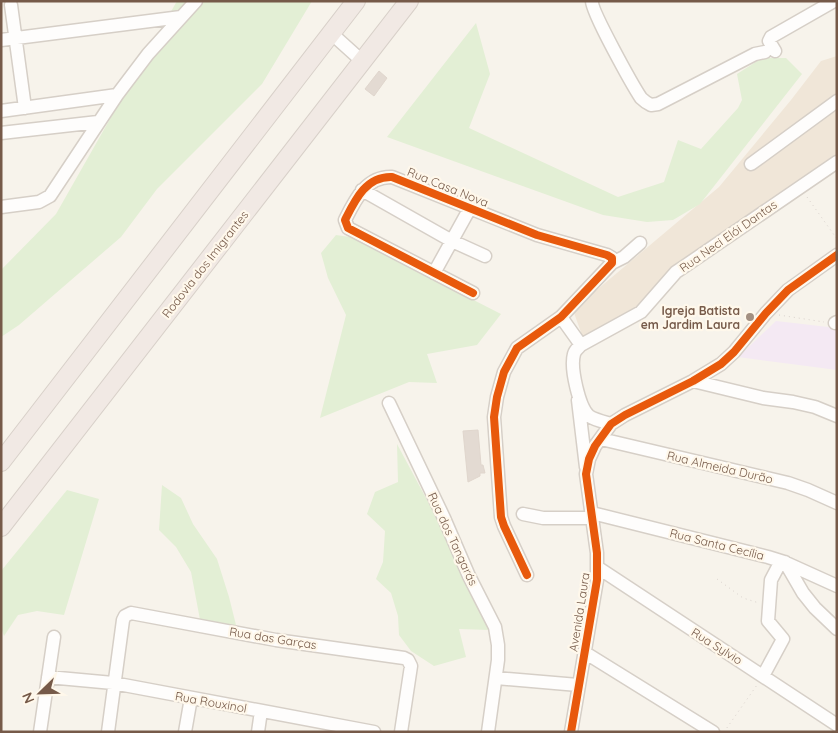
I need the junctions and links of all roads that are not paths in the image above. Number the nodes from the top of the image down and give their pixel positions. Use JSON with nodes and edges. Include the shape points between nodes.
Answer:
{"nodes":[{"id":1,"x":196,"y":1,"type":"edge"},
{"id":2,"x":356,"y":1,"type":"edge"},
{"id":3,"x":408,"y":1,"type":"edge"},
{"id":4,"x":592,"y":1,"type":"edge"},
{"id":5,"x":834,"y":1,"type":"edge"},
{"id":6,"x":11,"y":5,"type":"dead end"},
{"id":7,"x":181,"y":17,"type":"junction"},
{"id":8,"x":331,"y":33,"type":"junction"},
{"id":9,"x":16,"y":38,"type":"junction"},
{"id":10,"x":1,"y":40,"type":"edge"},
{"id":11,"x":362,"y":61,"type":"junction"},
{"id":12,"x":117,"y":95,"type":"junction"},
{"id":13,"x":837,"y":101,"type":"edge"},
{"id":14,"x":25,"y":108,"type":"junction"},
{"id":15,"x":1,"y":111,"type":"edge"},
{"id":16,"x":98,"y":122,"type":"junction"},
{"id":17,"x":1,"y":133,"type":"edge"},
{"id":18,"x":837,"y":162,"type":"edge"},
{"id":19,"x":751,"y":164,"type":"dead end"},
{"id":20,"x":362,"y":190,"type":"junction"},
{"id":21,"x":1,"y":206,"type":"edge"},
{"id":22,"x":470,"y":208,"type":"junction"},
{"id":23,"x":452,"y":241,"type":"junction"},
{"id":24,"x":640,"y":242,"type":"dead end"},
{"id":25,"x":837,"y":255,"type":"edge"},
{"id":26,"x":485,"y":256,"type":"dead end"},
{"id":27,"x":612,"y":263,"type":"junction"},
{"id":28,"x":434,"y":273,"type":"junction"},
{"id":29,"x":473,"y":293,"type":"dead end"},
{"id":30,"x":561,"y":317,"type":"junction"},
{"id":31,"x":578,"y":348,"type":"junction"},
{"id":32,"x":694,"y":381,"type":"junction"},
{"id":33,"x":577,"y":390,"type":"junction"},
{"id":34,"x":389,"y":404,"type":"dead end"},
{"id":35,"x":837,"y":416,"type":"edge"},
{"id":36,"x":612,"y":424,"type":"junction"},
{"id":37,"x":601,"y":439,"type":"junction"},
{"id":38,"x":1,"y":462,"type":"edge"},
{"id":39,"x":586,"y":474,"type":"junction"},
{"id":40,"x":837,"y":503,"type":"edge"},
{"id":41,"x":523,"y":514,"type":"dead end"},
{"id":42,"x":593,"y":516,"type":"junction"},
{"id":43,"x":1,"y":527,"type":"edge"},
{"id":44,"x":783,"y":561,"type":"junction"},
{"id":45,"x":597,"y":567,"type":"junction"},
{"id":46,"x":527,"y":575,"type":"dead end"},
{"id":47,"x":837,"y":586,"type":"edge"},
{"id":48,"x":837,"y":629,"type":"edge"},
{"id":49,"x":54,"y":637,"type":"dead end"},
{"id":50,"x":584,"y":652,"type":"junction"},
{"id":51,"x":763,"y":676,"type":"junction"},
{"id":52,"x":48,"y":677,"type":"junction"},
{"id":53,"x":496,"y":678,"type":"junction"},
{"id":54,"x":114,"y":683,"type":"junction"},
{"id":55,"x":578,"y":685,"type":"junction"},
{"id":56,"x":191,"y":698,"type":"junction"},
{"id":57,"x":261,"y":711,"type":"junction"},
{"id":58,"x":837,"y":725,"type":"edge"},
{"id":59,"x":328,"y":728,"type":"edge"},
{"id":60,"x":40,"y":732,"type":"edge"},
{"id":61,"x":108,"y":732,"type":"edge"},
{"id":62,"x":185,"y":732,"type":"edge"},
{"id":63,"x":258,"y":732,"type":"edge"},
{"id":64,"x":374,"y":732,"type":"edge"},
{"id":65,"x":401,"y":732,"type":"edge"},
{"id":66,"x":488,"y":732,"type":"edge"},
{"id":67,"x":571,"y":732,"type":"edge"},
{"id":68,"x":713,"y":732,"type":"edge"}],
"edges":[{"from":1,"to":7,"type":"street"},
{"from":2,"to":8,"type":"highway"},
{"from":3,"to":11,"type":"highway","name":"Rodovia dos Imigrantes"},
{"from":4,"to":5,"type":"street","via":[[591,6],[640,97],[650,105],[658,104],[755,54],[770,51],[771,37]]},
{"from":6,"to":9,"type":"street"},
{"from":7,"to":9,"type":"street"},
{"from":7,"to":12,"type":"street"},
{"from":8,"to":11,"type":"street"},
{"from":8,"to":38,"type":"highway"},
{"from":9,"to":10,"type":"street"},
{"from":9,"to":14,"type":"street"},
{"from":11,"to":43,"type":"highway","name":"Rodovia dos Imigrantes"},
{"from":12,"to":14,"type":"street"},
{"from":12,"to":16,"type":"street"},
{"from":13,"to":19,"type":"street"},
{"from":14,"to":15,"type":"street"},
{"from":16,"to":17,"type":"street"},
{"from":16,"to":21,"type":"street","via":[[50,196],[39,202]]},
{"from":18,"to":31,"type":"street","name":"Rua Neci Elói Dantas","via":[[676,272],[641,312]]},
{"from":20,"to":22,"type":"street","name":"Rua Casa Nova","via":[[379,179],[392,176]]},
{"from":20,"to":23,"type":"street"},
{"from":20,"to":28,"type":"street","via":[[345,220],[348,228]]},
{"from":22,"to":23,"type":"street"},
{"from":22,"to":27,"type":"street","name":"Rua Casa Nova","via":[[537,235],[607,255],[612,258]]},
{"from":23,"to":26,"type":"street"},
{"from":23,"to":28,"type":"street"},
{"from":24,"to":27,"type":"street"},
{"from":25,"to":32,"type":"street","via":[[788,290],[734,352]]},
{"from":27,"to":30,"type":"street"},
{"from":28,"to":29,"type":"street"},
{"from":30,"to":31,"type":"street"},
{"from":30,"to":46,"type":"street","via":[[517,348],[504,372],[494,417],[502,517]]},
{"from":31,"to":33,"type":"street","via":[[574,355]]},
{"from":32,"to":35,"type":"street","via":[[815,407]]},
{"from":32,"to":36,"type":"street"},
{"from":33,"to":36,"type":"street","via":[[589,415]]},
{"from":33,"to":39,"type":"street"},
{"from":34,"to":53,"type":"street","name":"Rua dos Tangarás","via":[[495,627],[498,645]]},
{"from":36,"to":37,"type":"street","name":"Avenida Laura"},
{"from":37,"to":39,"type":"street","name":"Avenida Laura","via":[[589,459]]},
{"from":37,"to":40,"type":"street","name":"Rua Almeida Durão","via":[[788,483]]},
{"from":39,"to":42,"type":"street","name":"Avenida Laura"},
{"from":41,"to":42,"type":"street","name":"Rua Santa Cecília","via":[[543,518]]},
{"from":42,"to":44,"type":"street","name":"Rua Santa Cecília"},
{"from":42,"to":45,"type":"street","name":"Avenida Laura"},
{"from":44,"to":47,"type":"street","name":"Rua Santa Cecília"},
{"from":44,"to":48,"type":"street","via":[[803,593]]},
{"from":44,"to":51,"type":"street","via":[[771,580],[768,621],[783,639]]},
{"from":45,"to":50,"type":"street","name":"Avenida Laura"},
{"from":45,"to":51,"type":"street","name":"Rua Sylvio"},
{"from":49,"to":52,"type":"street"},
{"from":50,"to":55,"type":"street","name":"Avenida Laura"},
{"from":50,"to":68,"type":"street"},
{"from":51,"to":58,"type":"street","name":"Rua Sylvio"},
{"from":52,"to":54,"type":"street","name":"Rua Rouxinol"},
{"from":52,"to":60,"type":"street"},
{"from":53,"to":55,"type":"street"},
{"from":53,"to":66,"type":"street","name":"Rua dos Tangarás"},
{"from":54,"to":56,"type":"street","name":"Rua Rouxinol"},
{"from":54,"to":61,"type":"street"},
{"from":54,"to":65,"type":"street","name":"Rua das Garças","via":[[123,620],[131,613],[276,640],[404,658],[411,666]]},
{"from":55,"to":67,"type":"street","name":"Avenida Laura"},
{"from":56,"to":57,"type":"street","name":"Rua Rouxinol"},
{"from":56,"to":62,"type":"street"},
{"from":57,"to":59,"type":"street","name":"Rua Rouxinol"},
{"from":57,"to":63,"type":"street"},
{"from":59,"to":64,"type":"street","name":"Rua Rouxinol"}]}
